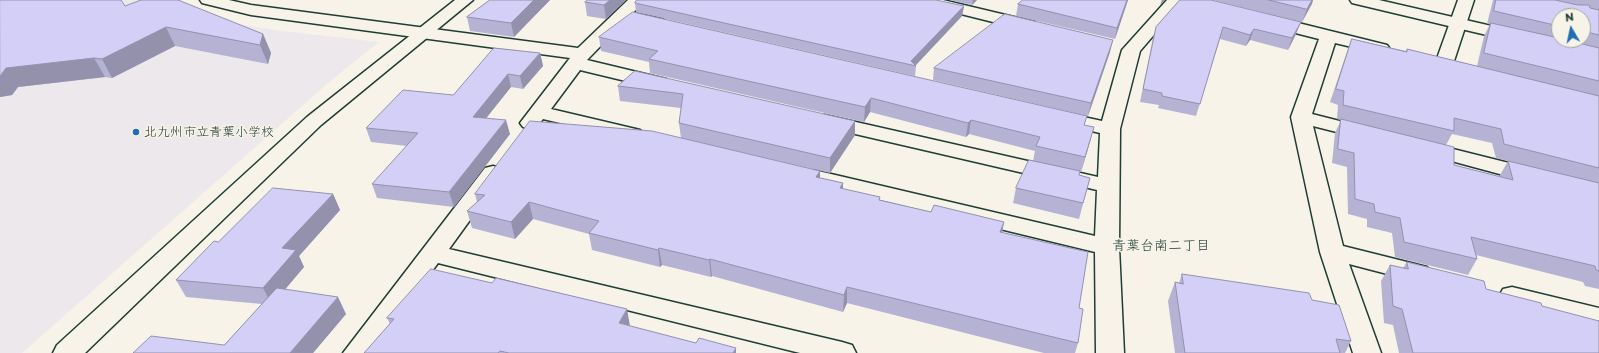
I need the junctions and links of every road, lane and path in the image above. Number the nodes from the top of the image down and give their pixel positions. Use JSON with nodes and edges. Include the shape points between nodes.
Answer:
{"nodes":[{"id":1,"x":208,"y":0,"type":"edge"},
{"id":2,"x":465,"y":0,"type":"edge"},
{"id":3,"x":637,"y":0,"type":"edge"},
{"id":4,"x":923,"y":0,"type":"edge"},
{"id":5,"x":1176,"y":0,"type":"edge"},
{"id":6,"x":1358,"y":0,"type":"edge"},
{"id":7,"x":1466,"y":0,"type":"edge"},
{"id":8,"x":621,"y":15,"type":"junction"},
{"id":9,"x":1255,"y":17,"type":"edge"},
{"id":10,"x":1459,"y":24,"type":"junction"},
{"id":11,"x":675,"y":28,"type":"edge"},
{"id":12,"x":1046,"y":30,"type":"edge"},
{"id":13,"x":424,"y":32,"type":"junction"},
{"id":14,"x":1329,"y":36,"type":"junction"},
{"id":15,"x":1529,"y":40,"type":"edge"},
{"id":16,"x":1398,"y":53,"type":"edge"},
{"id":17,"x":578,"y":59,"type":"junction"},
{"id":18,"x":1443,"y":64,"type":"edge"},
{"id":19,"x":675,"y":86,"type":"edge"},
{"id":20,"x":539,"y":112,"type":"junction"},
{"id":21,"x":1040,"y":113,"type":"edge"},
{"id":22,"x":807,"y":117,"type":"edge"},
{"id":23,"x":1301,"y":117,"type":"junction"},
{"id":24,"x":1110,"y":129,"type":"junction"},
{"id":25,"x":1385,"y":138,"type":"edge"},
{"id":26,"x":654,"y":139,"type":"edge"},
{"id":27,"x":1408,"y":144,"type":"edge"},
{"id":28,"x":792,"y":172,"type":"edge"},
{"id":29,"x":1553,"y":181,"type":"edge"},
{"id":30,"x":1108,"y":186,"type":"junction"},
{"id":31,"x":1108,"y":247,"type":"junction"},
{"id":32,"x":1332,"y":252,"type":"junction"},
{"id":33,"x":432,"y":253,"type":"junction"},
{"id":34,"x":1439,"y":278,"type":"edge"},
{"id":35,"x":1492,"y":291,"type":"edge"},
{"id":36,"x":1599,"y":318,"type":"edge"},
{"id":37,"x":67,"y":353,"type":"edge"},
{"id":38,"x":358,"y":353,"type":"edge"},
{"id":39,"x":842,"y":353,"type":"edge"},
{"id":40,"x":1110,"y":353,"type":"edge"},
{"id":41,"x":1367,"y":353,"type":"edge"}],
"edges":[{"from":1,"to":13,"type":"street","via":[[251,10]]},
{"from":2,"to":13,"type":"street"},
{"from":3,"to":8,"type":"street"},
{"from":4,"to":12,"type":"street"},
{"from":5,"to":24,"type":"street","via":[[1123,48]]},
{"from":6,"to":10,"type":"street"},
{"from":7,"to":10,"type":"street"},
{"from":8,"to":11,"type":"street"},
{"from":8,"to":17,"type":"street"},
{"from":9,"to":14,"type":"street"},
{"from":10,"to":15,"type":"street"},
{"from":10,"to":18,"type":"street"},
{"from":13,"to":17,"type":"street"},
{"from":13,"to":37,"type":"street","via":[[314,121]]},
{"from":14,"to":16,"type":"street"},
{"from":14,"to":23,"type":"street"},
{"from":17,"to":19,"type":"street"},
{"from":17,"to":20,"type":"street"},
{"from":20,"to":26,"type":"street"},
{"from":20,"to":33,"type":"street"},
{"from":21,"to":24,"type":"street"},
{"from":22,"to":30,"type":"street"},
{"from":23,"to":25,"type":"street"},
{"from":23,"to":32,"type":"street"},
{"from":24,"to":30,"type":"street"},
{"from":27,"to":29,"type":"street"},
{"from":28,"to":31,"type":"street"},
{"from":30,"to":31,"type":"street"},
{"from":31,"to":40,"type":"street"},
{"from":32,"to":34,"type":"street"},
{"from":32,"to":41,"type":"street"},
{"from":33,"to":38,"type":"street"},
{"from":33,"to":39,"type":"street"},
{"from":35,"to":36,"type":"street"}]}
